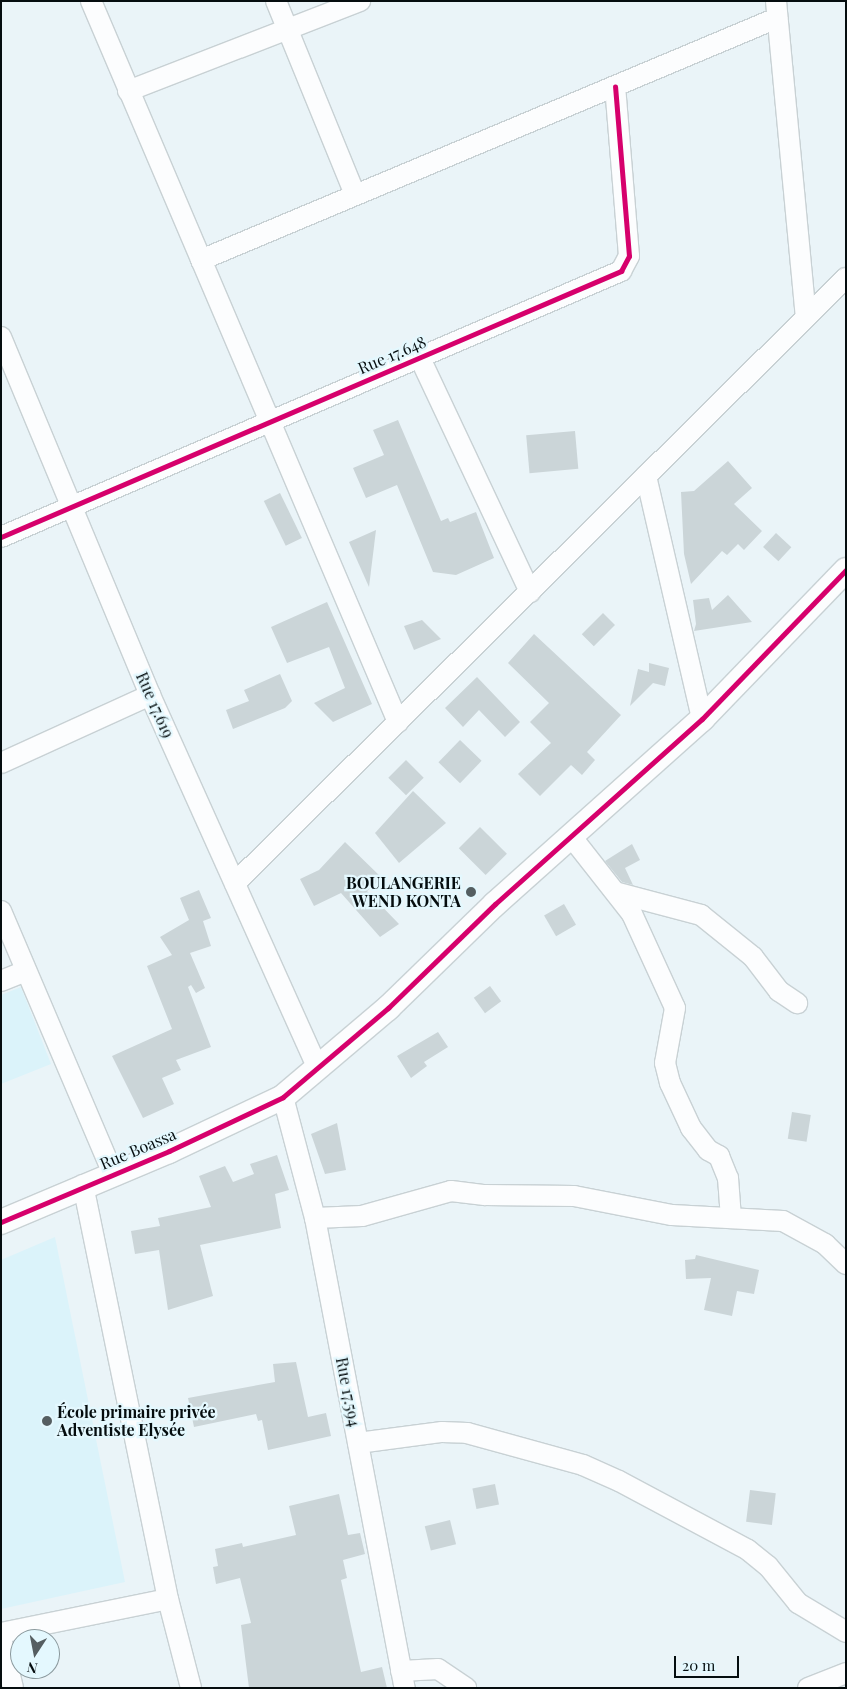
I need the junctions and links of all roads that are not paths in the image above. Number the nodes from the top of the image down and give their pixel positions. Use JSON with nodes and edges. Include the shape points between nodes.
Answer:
{"nodes":[{"id":1,"x":91,"y":1,"type":"edge"},
{"id":2,"x":276,"y":1,"type":"edge"},
{"id":3,"x":360,"y":1,"type":"edge"},
{"id":4,"x":776,"y":10,"type":"edge"},
{"id":5,"x":288,"y":30,"type":"junction"},
{"id":6,"x":615,"y":87,"type":"junction"},
{"id":7,"x":128,"y":91,"type":"junction"},
{"id":8,"x":355,"y":195,"type":"junction"},
{"id":9,"x":201,"y":260,"type":"junction"},
{"id":10,"x":846,"y":278,"type":"edge"},
{"id":11,"x":806,"y":317,"type":"junction"},
{"id":12,"x":1,"y":337,"type":"edge"},
{"id":13,"x":420,"y":356,"type":"junction"},
{"id":14,"x":270,"y":422,"type":"junction"},
{"id":15,"x":646,"y":476,"type":"junction"},
{"id":16,"x":73,"y":506,"type":"junction"},
{"id":17,"x":1,"y":537,"type":"edge"},
{"id":18,"x":846,"y":570,"type":"edge"},
{"id":19,"x":530,"y":592,"type":"junction"},
{"id":20,"x":150,"y":695,"type":"junction"},
{"id":21,"x":702,"y":719,"type":"junction"},
{"id":22,"x":398,"y":722,"type":"junction"},
{"id":23,"x":1,"y":763,"type":"edge"},
{"id":24,"x":570,"y":836,"type":"junction"},
{"id":25,"x":235,"y":883,"type":"junction"},
{"id":26,"x":618,"y":893,"type":"junction"},
{"id":27,"x":1,"y":911,"type":"edge"},
{"id":28,"x":26,"y":971,"type":"junction"},
{"id":29,"x":1,"y":981,"type":"edge"},
{"id":30,"x":797,"y":1003,"type":"dead end"},
{"id":31,"x":318,"y":1068,"type":"junction"},
{"id":32,"x":283,"y":1097,"type":"junction"},
{"id":33,"x":113,"y":1174,"type":"junction"},
{"id":34,"x":84,"y":1186,"type":"junction"},
{"id":35,"x":315,"y":1218,"type":"junction"},
{"id":36,"x":731,"y":1218,"type":"junction"},
{"id":37,"x":1,"y":1222,"type":"edge"},
{"id":38,"x":846,"y":1264,"type":"edge"},
{"id":39,"x":358,"y":1443,"type":"junction"},
{"id":40,"x":168,"y":1599,"type":"junction"},
{"id":41,"x":846,"y":1632,"type":"edge"},
{"id":42,"x":1,"y":1633,"type":"edge"},
{"id":43,"x":1,"y":1638,"type":"edge"},
{"id":44,"x":846,"y":1673,"type":"edge"},
{"id":45,"x":403,"y":1679,"type":"edge"},
{"id":46,"x":13,"y":1688,"type":"edge"},
{"id":47,"x":191,"y":1688,"type":"edge"},
{"id":48,"x":466,"y":1688,"type":"edge"},
{"id":49,"x":808,"y":1688,"type":"edge"}],
"edges":[{"from":1,"to":7,"type":"street"},
{"from":2,"to":5,"type":"street"},
{"from":3,"to":5,"type":"street"},
{"from":4,"to":6,"type":"street"},
{"from":4,"to":11,"type":"street"},
{"from":5,"to":7,"type":"street"},
{"from":5,"to":8,"type":"street"},
{"from":6,"to":8,"type":"street"},
{"from":6,"to":13,"type":"street","name":"Rue 17.648","via":[[628,243],[626,265],[614,276]]},
{"from":7,"to":9,"type":"street"},
{"from":8,"to":9,"type":"street"},
{"from":9,"to":14,"type":"street"},
{"from":10,"to":11,"type":"street"},
{"from":11,"to":15,"type":"street"},
{"from":12,"to":16,"type":"street","name":"Rue 17.619"},
{"from":13,"to":14,"type":"street","name":"Rue 17.648"},
{"from":13,"to":19,"type":"street"},
{"from":14,"to":16,"type":"street","name":"Rue 17.648"},
{"from":14,"to":22,"type":"street"},
{"from":15,"to":19,"type":"street"},
{"from":15,"to":21,"type":"street"},
{"from":16,"to":17,"type":"street","name":"Rue 17.648"},
{"from":16,"to":20,"type":"street","name":"Rue 17.619"},
{"from":18,"to":21,"type":"street","name":"Rue Boassa"},
{"from":19,"to":22,"type":"street"},
{"from":20,"to":23,"type":"street"},
{"from":20,"to":25,"type":"street","name":"Rue 17.619"},
{"from":21,"to":24,"type":"street","name":"Rue Boassa"},
{"from":22,"to":25,"type":"street"},
{"from":24,"to":26,"type":"street"},
{"from":24,"to":31,"type":"street","name":"Rue Boassa","via":[[388,1008]]},
{"from":25,"to":31,"type":"street","name":"Rue 17.619"},
{"from":26,"to":30,"type":"street","via":[[701,915],[753,957],[779,991]]},
{"from":26,"to":36,"type":"street","via":[[648,945],[675,1008],[665,1063],[670,1083],[691,1128],[708,1150],[719,1156],[728,1178]]},
{"from":27,"to":28,"type":"street"},
{"from":28,"to":29,"type":"street"},
{"from":28,"to":33,"type":"street"},
{"from":31,"to":32,"type":"street","name":"Rue Boassa"},
{"from":32,"to":33,"type":"street","name":"Rue Boassa"},
{"from":32,"to":35,"type":"street","name":"Rue 17.594"},
{"from":33,"to":34,"type":"street","name":"Rue Boassa"},
{"from":34,"to":37,"type":"street","name":"Rue Boassa"},
{"from":34,"to":40,"type":"street"},
{"from":35,"to":36,"type":"street","via":[[362,1216],[451,1191],[485,1196],[574,1196],[672,1215]]},
{"from":35,"to":39,"type":"street","name":"Rue 17.594"},
{"from":36,"to":38,"type":"street","via":[[783,1221],[825,1244]]},
{"from":39,"to":41,"type":"street","via":[[442,1432],[468,1433],[583,1466],[619,1481],[748,1550],[768,1566],[798,1603]]},
{"from":39,"to":45,"type":"street","name":"Rue 17.594"},
{"from":40,"to":42,"type":"street"},
{"from":40,"to":47,"type":"street"},
{"from":43,"to":46,"type":"street"},
{"from":44,"to":49,"type":"street"},
{"from":45,"to":48,"type":"street","via":[[438,1669]]}]}
